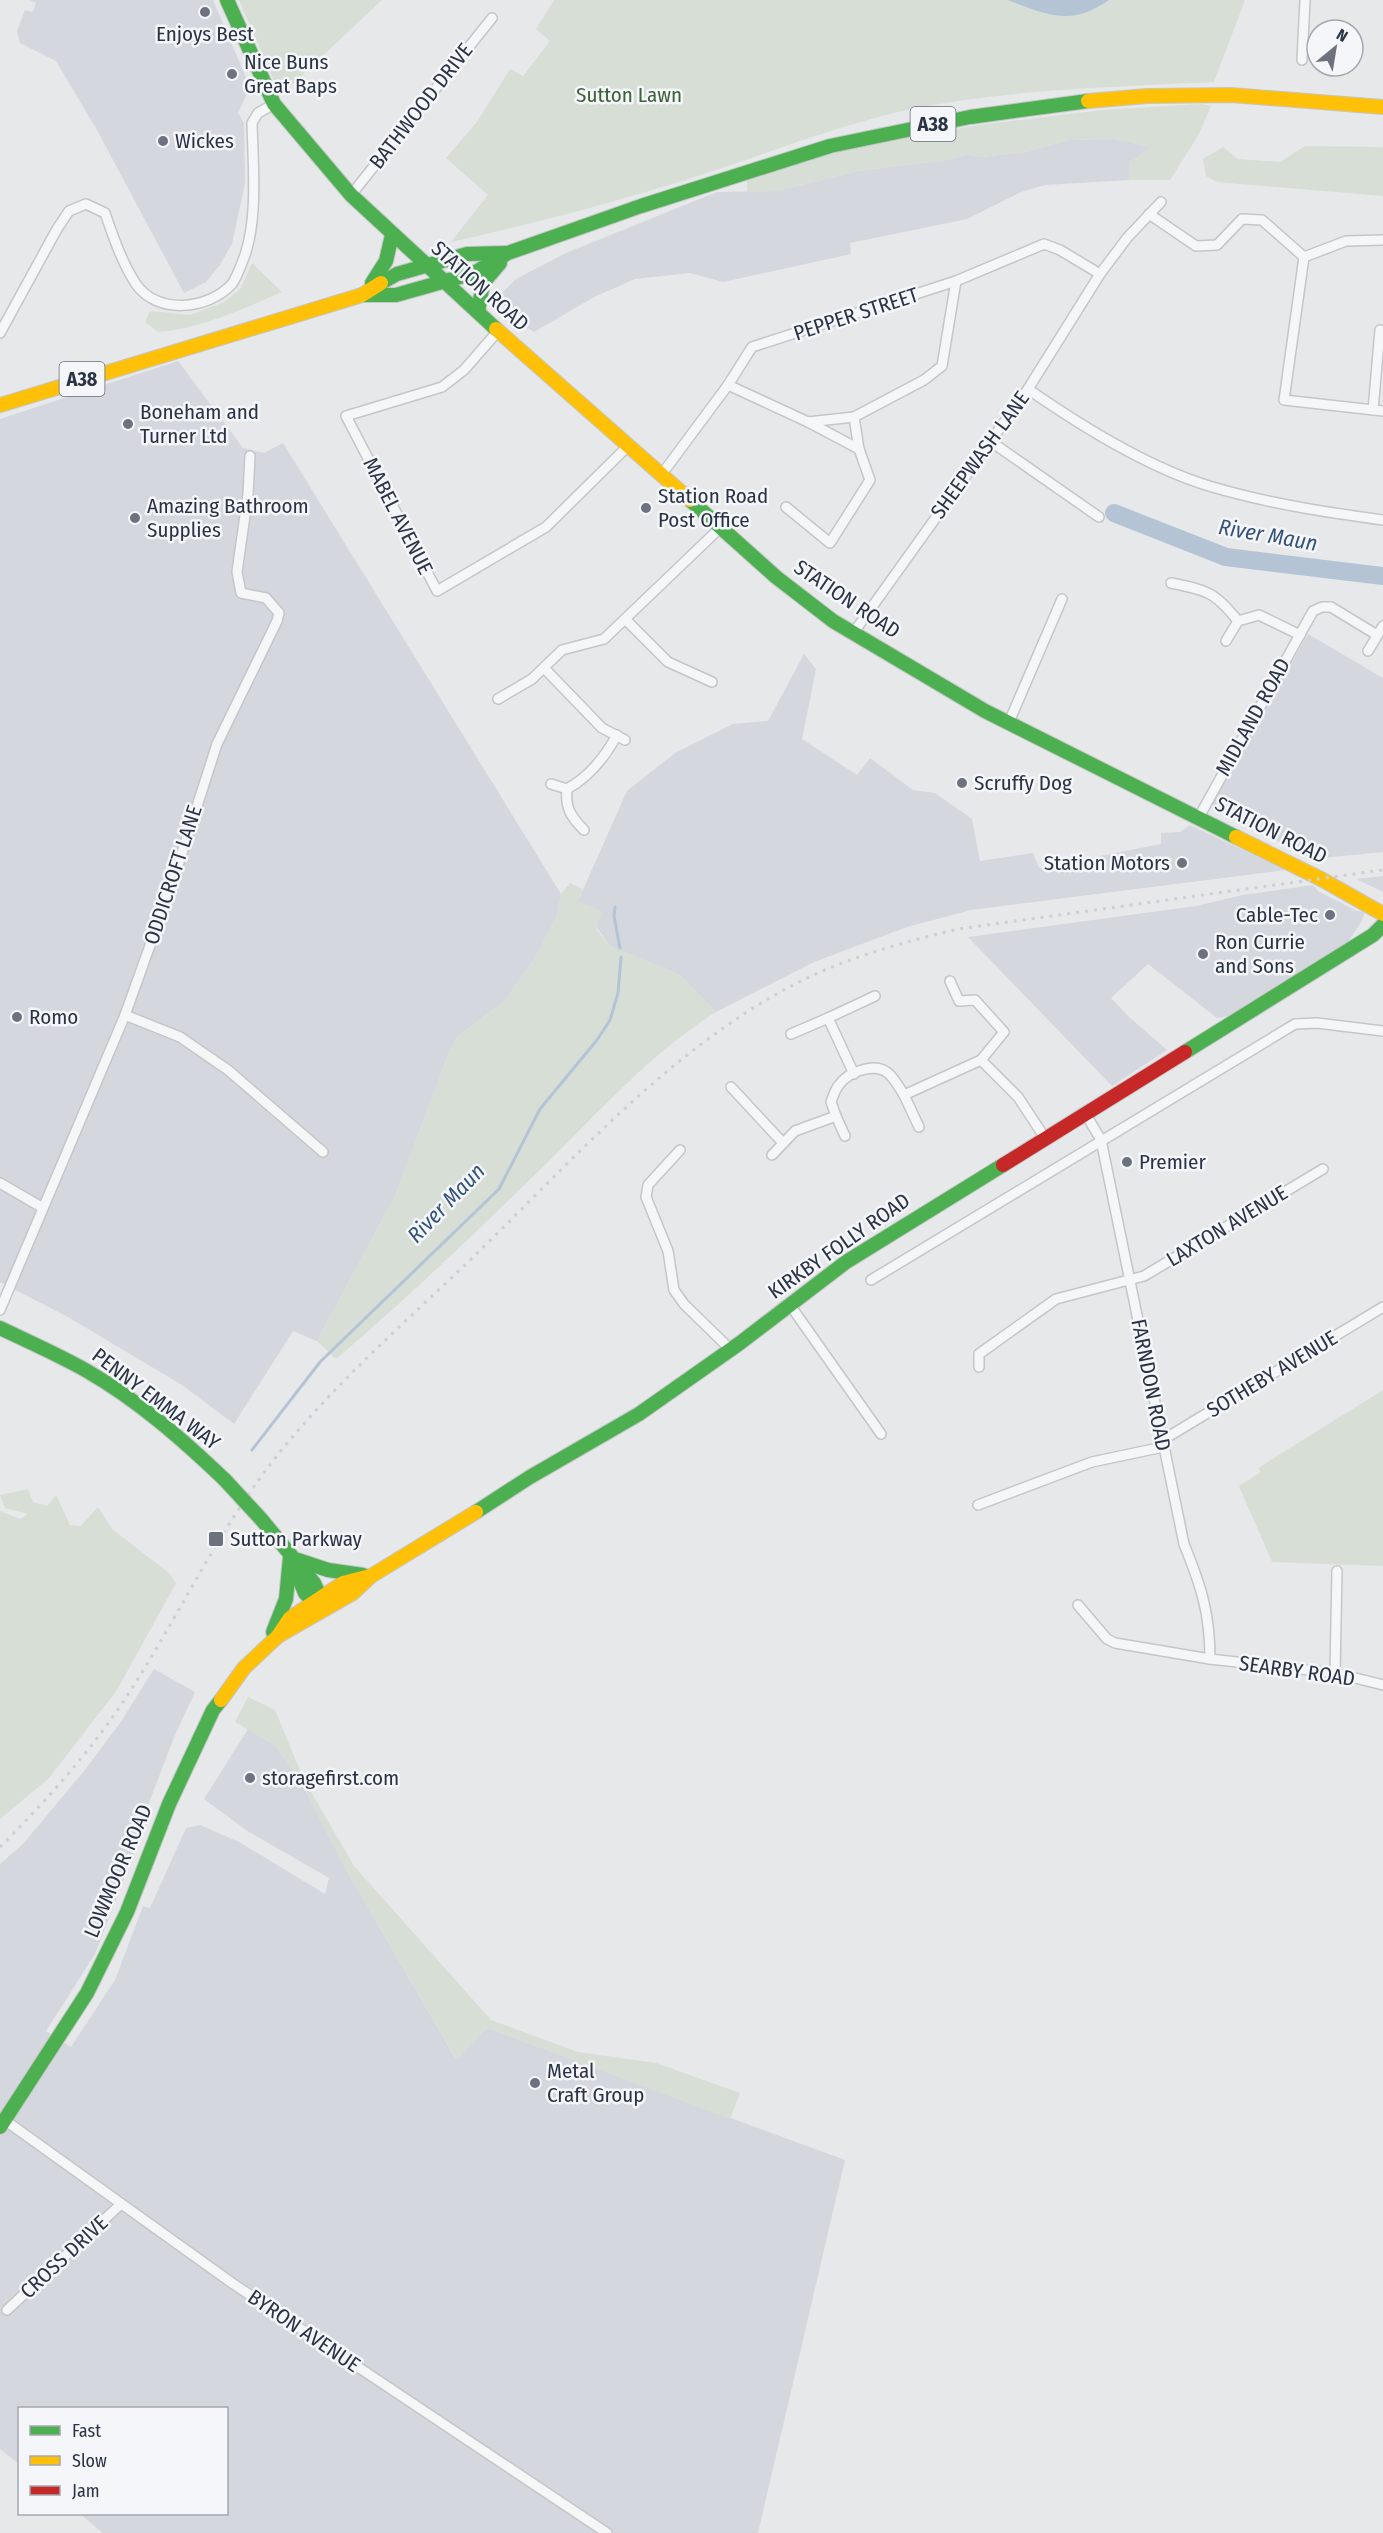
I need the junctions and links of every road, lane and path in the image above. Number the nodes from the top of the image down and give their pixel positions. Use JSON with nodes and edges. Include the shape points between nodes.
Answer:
{"nodes":[{"id":1,"x":227,"y":0,"type":"edge"},
{"id":2,"x":1305,"y":0,"type":"edge"},
{"id":3,"x":492,"y":18,"type":"dead end"},
{"id":4,"x":1302,"y":60,"type":"dead end"},
{"id":5,"x":274,"y":104,"type":"junction"},
{"id":6,"x":1383,"y":107,"type":"edge"},
{"id":7,"x":351,"y":195,"type":"junction"},
{"id":8,"x":1161,"y":202,"type":"dead end"},
{"id":9,"x":1149,"y":213,"type":"junction"},
{"id":10,"x":392,"y":235,"type":"junction"},
{"id":11,"x":1383,"y":240,"type":"edge"},
{"id":12,"x":508,"y":253,"type":"junction"},
{"id":13,"x":1304,"y":257,"type":"junction"},
{"id":14,"x":426,"y":266,"type":"junction"},
{"id":15,"x":1101,"y":274,"type":"junction"},
{"id":16,"x":956,"y":281,"type":"junction"},
{"id":17,"x":444,"y":282,"type":"junction"},
{"id":18,"x":362,"y":295,"type":"junction"},
{"id":19,"x":478,"y":312,"type":"junction"},
{"id":20,"x":1380,"y":330,"type":"dead end"},
{"id":21,"x":498,"y":331,"type":"junction"},
{"id":22,"x":0,"y":333,"type":"edge"},
{"id":23,"x":728,"y":385,"type":"junction"},
{"id":24,"x":1028,"y":389,"type":"junction"},
{"id":25,"x":0,"y":405,"type":"edge"},
{"id":26,"x":1378,"y":411,"type":"edge"},
{"id":27,"x":854,"y":417,"type":"junction"},
{"id":28,"x":808,"y":422,"type":"junction"},
{"id":29,"x":990,"y":441,"type":"junction"},
{"id":30,"x":629,"y":445,"type":"junction"},
{"id":31,"x":858,"y":449,"type":"junction"},
{"id":32,"x":250,"y":456,"type":"dead end"},
{"id":33,"x":662,"y":474,"type":"junction"},
{"id":34,"x":786,"y":507,"type":"dead end"},
{"id":35,"x":1099,"y":517,"type":"dead end"},
{"id":36,"x":1383,"y":520,"type":"edge"},
{"id":37,"x":720,"y":528,"type":"junction"},
{"id":38,"x":1171,"y":583,"type":"dead end"},
{"id":39,"x":1062,"y":599,"type":"dead end"},
{"id":40,"x":625,"y":619,"type":"junction"},
{"id":41,"x":1238,"y":621,"type":"junction"},
{"id":42,"x":1383,"y":626,"type":"edge"},
{"id":43,"x":854,"y":632,"type":"junction"},
{"id":44,"x":1300,"y":634,"type":"junction"},
{"id":45,"x":1377,"y":634,"type":"junction"},
{"id":46,"x":1226,"y":641,"type":"dead end"},
{"id":47,"x":1368,"y":651,"type":"dead end"},
{"id":48,"x":544,"y":668,"type":"junction"},
{"id":49,"x":712,"y":682,"type":"dead end"},
{"id":50,"x":498,"y":699,"type":"dead end"},
{"id":51,"x":1009,"y":722,"type":"junction"},
{"id":52,"x":551,"y":784,"type":"dead end"},
{"id":53,"x":567,"y":789,"type":"junction"},
{"id":54,"x":1198,"y":817,"type":"junction"},
{"id":55,"x":584,"y":830,"type":"dead end"},
{"id":56,"x":1383,"y":914,"type":"edge"},
{"id":57,"x":1383,"y":925,"type":"edge"},
{"id":58,"x":950,"y":981,"type":"dead end"},
{"id":59,"x":875,"y":996,"type":"dead end"},
{"id":60,"x":125,"y":1015,"type":"junction"},
{"id":61,"x":828,"y":1018,"type":"junction"},
{"id":62,"x":1383,"y":1031,"type":"edge"},
{"id":63,"x":791,"y":1034,"type":"dead end"},
{"id":64,"x":981,"y":1060,"type":"junction"},
{"id":65,"x":854,"y":1074,"type":"junction"},
{"id":66,"x":731,"y":1087,"type":"dead end"},
{"id":67,"x":904,"y":1095,"type":"junction"},
{"id":68,"x":1086,"y":1113,"type":"junction"},
{"id":69,"x":836,"y":1116,"type":"junction"},
{"id":70,"x":919,"y":1127,"type":"dead end"},
{"id":71,"x":845,"y":1136,"type":"dead end"},
{"id":72,"x":1045,"y":1138,"type":"junction"},
{"id":73,"x":1101,"y":1140,"type":"junction"},
{"id":74,"x":783,"y":1143,"type":"junction"},
{"id":75,"x":680,"y":1150,"type":"dead end"},
{"id":76,"x":323,"y":1152,"type":"dead end"},
{"id":77,"x":772,"y":1155,"type":"dead end"},
{"id":78,"x":1323,"y":1169,"type":"dead end"},
{"id":79,"x":0,"y":1183,"type":"edge"},
{"id":80,"x":43,"y":1208,"type":"junction"},
{"id":81,"x":871,"y":1280,"type":"dead end"},
{"id":82,"x":1130,"y":1280,"type":"junction"},
{"id":83,"x":790,"y":1305,"type":"junction"},
{"id":84,"x":1383,"y":1308,"type":"edge"},
{"id":85,"x":0,"y":1310,"type":"edge"},
{"id":86,"x":0,"y":1328,"type":"edge"},
{"id":87,"x":731,"y":1350,"type":"junction"},
{"id":88,"x":979,"y":1366,"type":"dead end"},
{"id":89,"x":881,"y":1434,"type":"dead end"},
{"id":90,"x":1162,"y":1443,"type":"junction"},
{"id":91,"x":978,"y":1505,"type":"dead end"},
{"id":92,"x":290,"y":1557,"type":"junction"},
{"id":93,"x":1337,"y":1571,"type":"dead end"},
{"id":94,"x":371,"y":1576,"type":"junction"},
{"id":95,"x":319,"y":1603,"type":"junction"},
{"id":96,"x":1078,"y":1605,"type":"dead end"},
{"id":97,"x":266,"y":1647,"type":"junction"},
{"id":98,"x":1210,"y":1659,"type":"junction"},
{"id":99,"x":1335,"y":1672,"type":"junction"},
{"id":100,"x":1383,"y":1685,"type":"edge"},
{"id":101,"x":3,"y":2124,"type":"edge"},
{"id":102,"x":121,"y":2204,"type":"junction"},
{"id":103,"x":7,"y":2310,"type":"dead end"},
{"id":104,"x":607,"y":2533,"type":"edge"}],
"edges":[{"from":1,"to":5,"type":"main road","name":"STATION ROAD"},
{"from":2,"to":4,"type":"street"},
{"from":3,"to":7,"type":"street","name":"BATHWOOD DRIVE"},
{"from":5,"to":7,"type":"main road","name":"STATION ROAD"},
{"from":5,"to":22,"type":"street","via":[[258,113],[252,123],[251,232],[233,283],[213,298],[183,307],[153,301],[136,285],[105,213],[86,204],[69,211]]},
{"from":6,"to":12,"type":"main road","number":"A38","via":[[1231,95],[1147,96],[970,117],[830,146]]},
{"from":7,"to":10,"type":"main road","name":"STATION ROAD"},
{"from":8,"to":9,"type":"street","name":"SHEEPWASH LANE"},
{"from":9,"to":13,"type":"street","via":[[1196,246],[1217,245],[1242,219],[1262,220]]},
{"from":9,"to":15,"type":"street","name":"SHEEPWASH LANE"},
{"from":10,"to":14,"type":"main road","name":"STATION ROAD"},
{"from":10,"to":18,"type":"main road","via":[[388,262]]},
{"from":11,"to":13,"type":"street","via":[[1346,241]]},
{"from":12,"to":14,"type":"main road","number":"A38","via":[[467,254]]},
{"from":12,"to":17,"type":"main road","number":"A38","via":[[474,273]]},
{"from":12,"to":19,"type":"main road","via":[[483,284]]},
{"from":13,"to":26,"type":"street","via":[[1284,400]]},
{"from":14,"to":17,"type":"main road","name":"STATION ROAD"},
{"from":14,"to":18,"type":"main road","number":"A38","via":[[392,276]]},
{"from":15,"to":16,"type":"street","name":"PEPPER STREET","via":[[1044,244]]},
{"from":15,"to":24,"type":"street","name":"SHEEPWASH LANE"},
{"from":16,"to":23,"type":"street","name":"PEPPER STREET","via":[[752,347]]},
{"from":16,"to":27,"type":"street","via":[[942,366],[924,380]]},
{"from":17,"to":18,"type":"main road","number":"A38","via":[[396,295]]},
{"from":17,"to":19,"type":"main road","name":"STATION ROAD"},
{"from":18,"to":25,"type":"main road","number":"A38"},
{"from":19,"to":21,"type":"main road","name":"STATION ROAD"},
{"from":20,"to":26,"type":"street"},
{"from":21,"to":30,"type":"main road","name":"STATION ROAD"},
{"from":21,"to":30,"type":"street","name":"MABEL AVENUE","via":[[464,370],[442,387],[346,416],[437,591],[546,527]]},
{"from":23,"to":28,"type":"street"},
{"from":23,"to":33,"type":"street","name":"PEPPER STREET"},
{"from":24,"to":29,"type":"street","name":"SHEEPWASH LANE"},
{"from":24,"to":36,"type":"street","via":[[1132,454],[1207,486],[1300,509]]},
{"from":27,"to":28,"type":"street"},
{"from":27,"to":31,"type":"street"},
{"from":28,"to":31,"type":"street"},
{"from":29,"to":35,"type":"street"},
{"from":29,"to":43,"type":"street","name":"SHEEPWASH LANE"},
{"from":30,"to":33,"type":"main road","name":"STATION ROAD"},
{"from":31,"to":34,"type":"street","via":[[870,480],[830,543]]},
{"from":32,"to":60,"type":"street","name":"ODDICROFT LANE","via":[[237,572],[241,593],[266,598],[279,612],[277,621],[217,744]]},
{"from":33,"to":37,"type":"main road","name":"STATION ROAD"},
{"from":37,"to":40,"type":"street"},
{"from":37,"to":43,"type":"main road","name":"STATION ROAD","via":[[776,577],[833,621]]},
{"from":38,"to":41,"type":"street","via":[[1200,589],[1222,600]]},
{"from":39,"to":51,"type":"street"},
{"from":40,"to":48,"type":"street","via":[[604,639],[562,650]]},
{"from":40,"to":49,"type":"street","via":[[668,662]]},
{"from":41,"to":44,"type":"street","via":[[1259,615]]},
{"from":41,"to":46,"type":"street"},
{"from":42,"to":45,"type":"street"},
{"from":43,"to":51,"type":"main road","name":"STATION ROAD"},
{"from":44,"to":45,"type":"street","name":"MIDLAND ROAD","via":[[1313,610],[1322,607],[1331,607]]},
{"from":44,"to":54,"type":"street","name":"MIDLAND ROAD"},
{"from":45,"to":47,"type":"street"},
{"from":48,"to":50,"type":"street"},
{"from":48,"to":53,"type":"street","via":[[602,728],[621,737],[578,783]]},
{"from":51,"to":54,"type":"main road","name":"STATION ROAD"},
{"from":52,"to":53,"type":"street"},
{"from":53,"to":55,"type":"street","via":[[565,803]]},
{"from":54,"to":56,"type":"main road","name":"STATION ROAD"},
{"from":57,"to":68,"type":"main road","name":"KIRKBY FOLLY ROAD","via":[[1373,935]]},
{"from":58,"to":64,"type":"street","via":[[959,1001],[975,1000],[1004,1032]]},
{"from":59,"to":61,"type":"street"},
{"from":60,"to":76,"type":"street","via":[[180,1037],[228,1070]]},
{"from":60,"to":80,"type":"street","name":"ODDICROFT LANE"},
{"from":61,"to":63,"type":"street"},
{"from":61,"to":65,"type":"street"},
{"from":62,"to":73,"type":"street","via":[[1295,1024]]},
{"from":64,"to":67,"type":"street"},
{"from":64,"to":72,"type":"street","via":[[1018,1097]]},
{"from":65,"to":67,"type":"street","via":[[869,1068],[882,1070],[890,1074]]},
{"from":65,"to":69,"type":"street","via":[[839,1084],[831,1102]]},
{"from":66,"to":74,"type":"street"},
{"from":67,"to":70,"type":"street"},
{"from":68,"to":72,"type":"main road","name":"KIRKBY FOLLY ROAD"},
{"from":68,"to":73,"type":"street","name":"FARNDON ROAD"},
{"from":69,"to":71,"type":"street"},
{"from":69,"to":74,"type":"street","via":[[795,1131]]},
{"from":72,"to":83,"type":"main road","name":"KIRKBY FOLLY ROAD","via":[[846,1262]]},
{"from":73,"to":81,"type":"street"},
{"from":73,"to":82,"type":"street","name":"FARNDON ROAD"},
{"from":74,"to":77,"type":"street"},
{"from":75,"to":87,"type":"street","via":[[648,1185],[646,1197],[668,1251],[674,1290]]},
{"from":78,"to":82,"type":"street","name":"LAXTON AVENUE","via":[[1144,1276]]},
{"from":79,"to":80,"type":"street"},
{"from":80,"to":85,"type":"street","name":"ODDICROFT LANE"},
{"from":82,"to":88,"type":"street","name":"LAXTON AVENUE","via":[[1056,1299],[979,1354]]},
{"from":82,"to":90,"type":"street","name":"FARNDON ROAD"},
{"from":83,"to":87,"type":"main road","name":"KIRKBY FOLLY ROAD"},
{"from":83,"to":89,"type":"street"},
{"from":84,"to":90,"type":"street","name":"SOTHEBY AVENUE"},
{"from":86,"to":92,"type":"main road","name":"PENNY EMMA WAY","bridge":true,"via":[[97,1377],[163,1425],[225,1480]]},
{"from":87,"to":94,"type":"main road","name":"KIRKBY FOLLY ROAD","via":[[639,1414]]},
{"from":90,"to":91,"type":"street","name":"SOTHEBY AVENUE","via":[[1092,1462]]},
{"from":90,"to":98,"type":"street","name":"FARNDON ROAD","via":[[1184,1544],[1208,1617]]},
{"from":92,"to":94,"type":"main road","via":[[328,1570]]},
{"from":92,"to":95,"type":"main road","name":"PENNY EMMA WAY","via":[[309,1574]]},
{"from":92,"to":97,"type":"main road","via":[[286,1599]]},
{"from":93,"to":99,"type":"street"},
{"from":94,"to":95,"type":"main road","name":"LOWMOOR ROAD","via":[[343,1583]]},
{"from":95,"to":97,"type":"main road","name":"LOWMOOR ROAD","via":[[290,1618]]},
{"from":96,"to":98,"type":"street","name":"SEARBY ROAD","via":[[1115,1643]]},
{"from":97,"to":101,"type":"main road","name":"LOWMOOR ROAD","via":[[244,1668],[213,1710],[173,1794],[127,1912],[87,1993]]},
{"from":98,"to":99,"type":"street","name":"SEARBY ROAD"},
{"from":99,"to":100,"type":"street","name":"SEARBY ROAD"},
{"from":101,"to":102,"type":"street","name":"BYRON AVENUE"},
{"from":102,"to":103,"type":"street","name":"CROSS DRIVE"},
{"from":102,"to":104,"type":"street","name":"BYRON AVENUE","via":[[232,2283]]}]}
